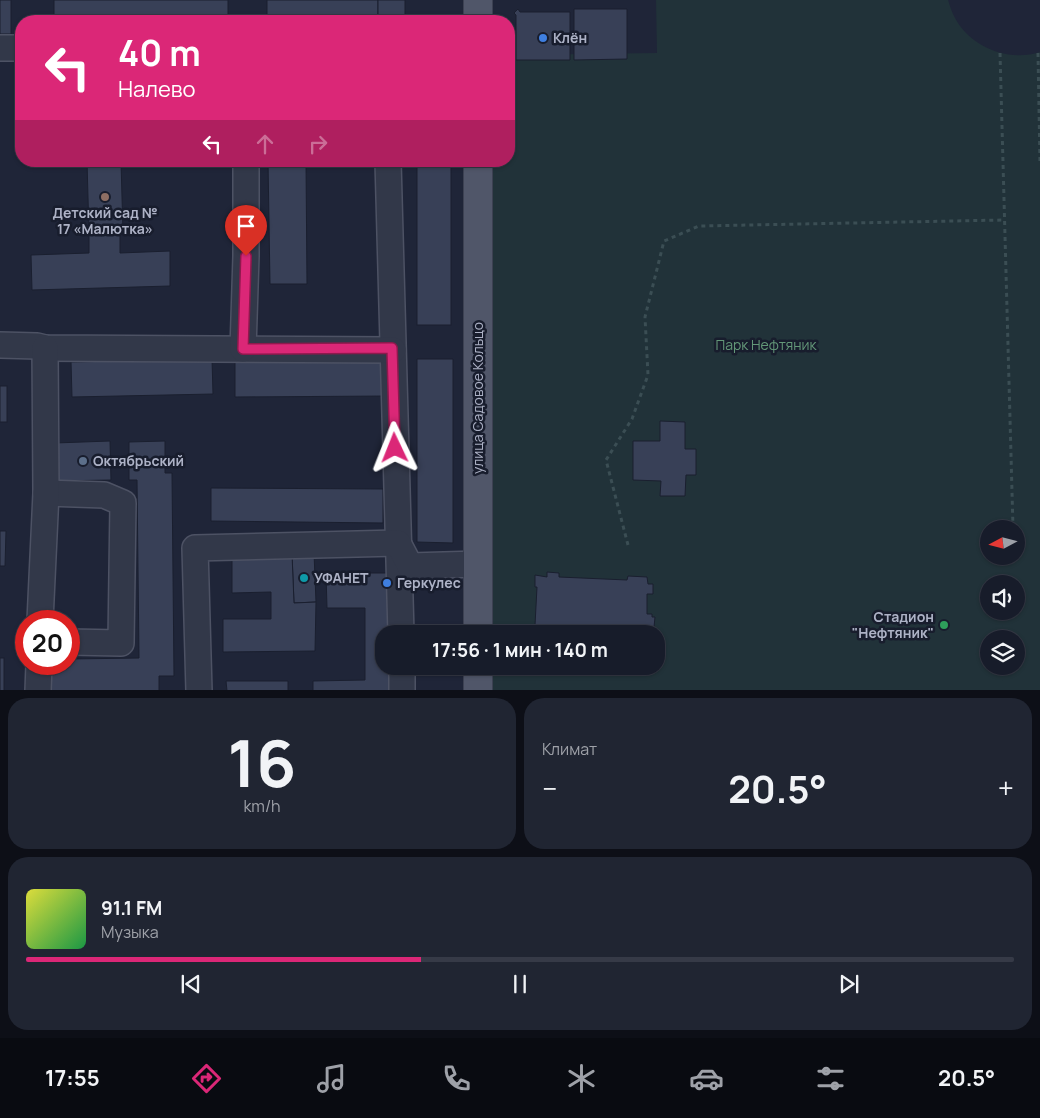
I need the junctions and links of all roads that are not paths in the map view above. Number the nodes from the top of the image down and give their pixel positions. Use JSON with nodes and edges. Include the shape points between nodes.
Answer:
{"nodes":[{"id":1,"x":478,"y":0,"type":"edge"},
{"id":2,"x":478,"y":15,"type":"edge"},
{"id":3,"x":0,"y":48,"type":"edge"},
{"id":4,"x":15,"y":48,"type":"edge"},
{"id":5,"x":246,"y":167,"type":"edge"},
{"id":6,"x":388,"y":167,"type":"edge"},
{"id":7,"x":478,"y":167,"type":"edge"},
{"id":8,"x":0,"y":345,"type":"edge"},
{"id":9,"x":45,"y":348,"type":"junction"},
{"id":10,"x":243,"y":349,"type":"junction"},
{"id":11,"x":392,"y":350,"type":"junction"},
{"id":12,"x":46,"y":493,"type":"junction"},
{"id":13,"x":398,"y":543,"type":"junction"},
{"id":14,"x":478,"y":564,"type":"junction"},
{"id":15,"x":41,"y":610,"type":"edge"},
{"id":16,"x":401,"y":625,"type":"edge"},
{"id":17,"x":478,"y":625,"type":"edge"},
{"id":18,"x":80,"y":642,"type":"edge"},
{"id":19,"x":39,"y":675,"type":"edge"},
{"id":20,"x":402,"y":675,"type":"edge"},
{"id":21,"x":478,"y":675,"type":"edge"},
{"id":22,"x":38,"y":690,"type":"edge"},
{"id":23,"x":199,"y":690,"type":"edge"},
{"id":24,"x":402,"y":690,"type":"edge"},
{"id":25,"x":478,"y":690,"type":"edge"}],
"edges":[{"from":1,"to":2,"type":"main road"},
{"from":3,"to":4,"type":"lane"},
{"from":5,"to":10,"type":"lane"},
{"from":6,"to":11,"type":"lane"},
{"from":7,"to":14,"type":"main road","name":"улица Садовое Кольцо"},
{"from":8,"to":9,"type":"lane"},
{"from":9,"to":10,"type":"lane"},
{"from":9,"to":12,"type":"lane"},
{"from":10,"to":11,"type":"lane"},
{"from":11,"to":13,"type":"lane"},
{"from":12,"to":15,"type":"lane"},
{"from":12,"to":18,"type":"lane","via":[[104,495],[123,503],[121,643]]},
{"from":13,"to":14,"type":"lane","via":[[410,566]]},
{"from":13,"to":16,"type":"lane"},
{"from":13,"to":23,"type":"lane","via":[[196,548]]},
{"from":14,"to":17,"type":"main road","name":"улица Садовое Кольцо"},
{"from":19,"to":22,"type":"lane"},
{"from":20,"to":24,"type":"lane"},
{"from":21,"to":25,"type":"main road"}]}
